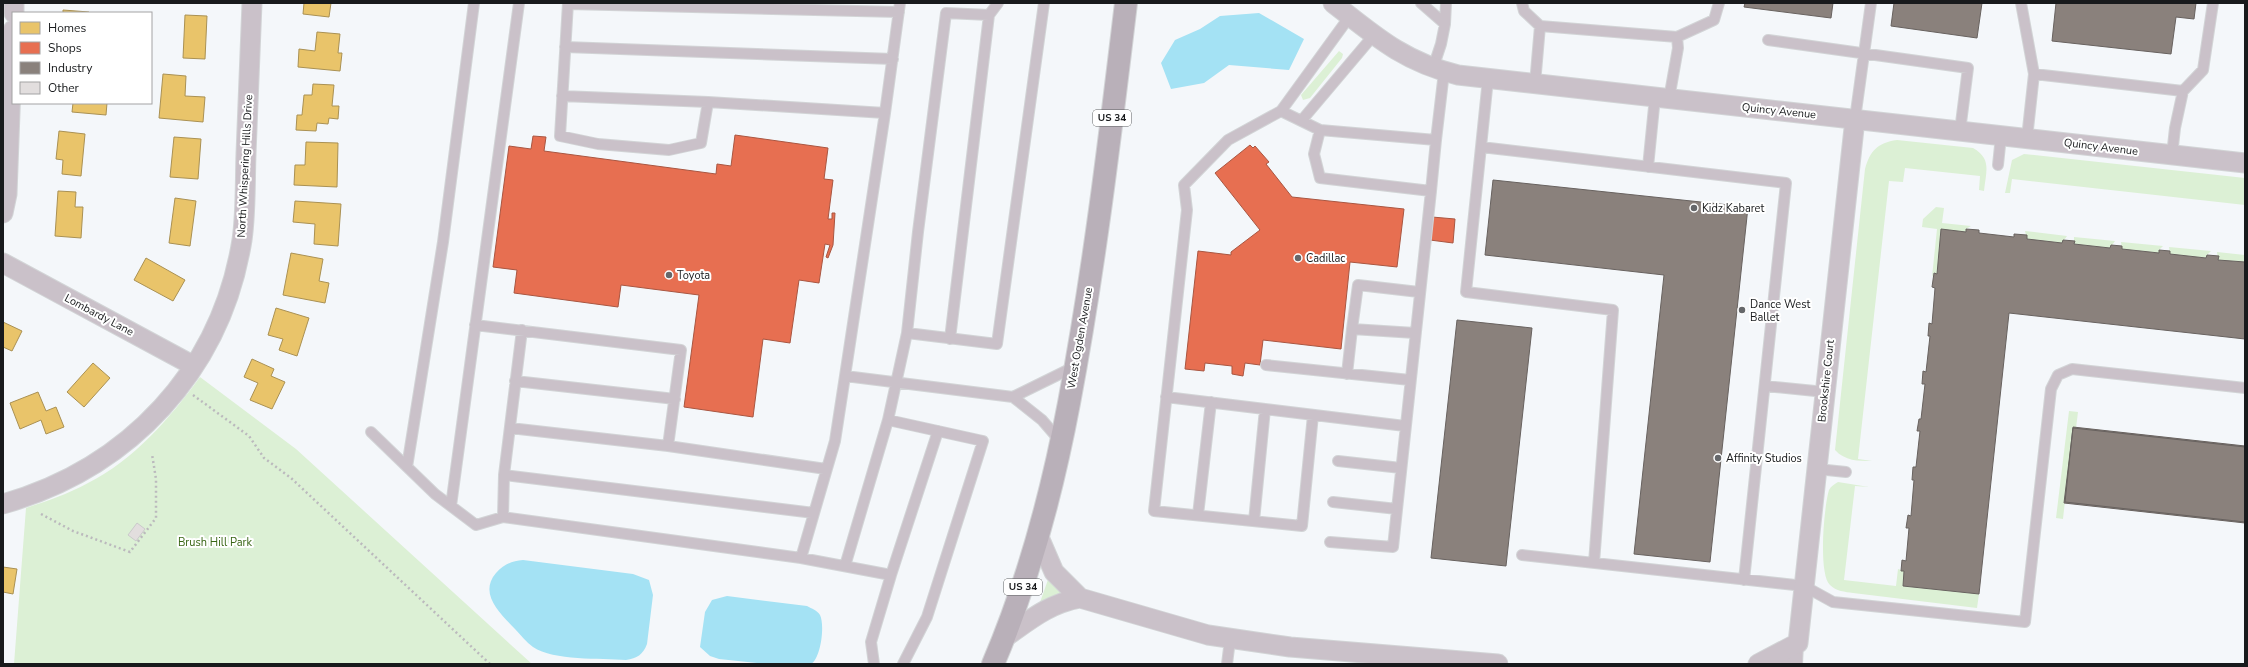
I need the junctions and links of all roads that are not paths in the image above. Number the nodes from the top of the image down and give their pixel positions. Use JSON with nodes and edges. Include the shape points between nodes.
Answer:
{"nodes":[{"id":1,"x":252,"y":3,"type":"edge"},
{"id":2,"x":474,"y":3,"type":"edge"},
{"id":3,"x":519,"y":3,"type":"edge"},
{"id":4,"x":568,"y":3,"type":"edge"},
{"id":5,"x":998,"y":3,"type":"edge"},
{"id":6,"x":1044,"y":3,"type":"edge"},
{"id":7,"x":1126,"y":3,"type":"edge"},
{"id":8,"x":1334,"y":3,"type":"edge"},
{"id":9,"x":1420,"y":3,"type":"edge"},
{"id":10,"x":1446,"y":3,"type":"edge"},
{"id":11,"x":1522,"y":3,"type":"edge"},
{"id":12,"x":1719,"y":3,"type":"edge"},
{"id":13,"x":1871,"y":3,"type":"edge"},
{"id":14,"x":2021,"y":3,"type":"edge"},
{"id":15,"x":2213,"y":3,"type":"edge"},
{"id":16,"x":899,"y":8,"type":"edge"},
{"id":17,"x":989,"y":15,"type":"junction"},
{"id":18,"x":1350,"y":16,"type":"junction"},
{"id":19,"x":1445,"y":24,"type":"junction"},
{"id":20,"x":1540,"y":26,"type":"junction"},
{"id":21,"x":1373,"y":36,"type":"junction"},
{"id":22,"x":1677,"y":37,"type":"junction"},
{"id":23,"x":1768,"y":40,"type":"dead end"},
{"id":24,"x":565,"y":47,"type":"junction"},
{"id":25,"x":1864,"y":54,"type":"junction"},
{"id":26,"x":12,"y":57,"type":"edge"},
{"id":27,"x":893,"y":59,"type":"junction"},
{"id":28,"x":1438,"y":70,"type":"junction"},
{"id":29,"x":2034,"y":74,"type":"junction"},
{"id":30,"x":1488,"y":79,"type":"junction"},
{"id":31,"x":1535,"y":84,"type":"junction"},
{"id":32,"x":2183,"y":91,"type":"junction"},
{"id":33,"x":562,"y":96,"type":"junction"},
{"id":34,"x":1662,"y":98,"type":"junction"},
{"id":35,"x":708,"y":102,"type":"junction"},
{"id":36,"x":1281,"y":111,"type":"junction"},
{"id":37,"x":885,"y":112,"type":"junction"},
{"id":38,"x":1855,"y":119,"type":"junction"},
{"id":39,"x":1302,"y":120,"type":"junction"},
{"id":40,"x":1320,"y":130,"type":"junction"},
{"id":41,"x":1960,"y":131,"type":"junction"},
{"id":42,"x":2001,"y":136,"type":"junction"},
{"id":43,"x":2027,"y":138,"type":"junction"},
{"id":44,"x":1436,"y":140,"type":"junction"},
{"id":45,"x":1481,"y":147,"type":"junction"},
{"id":46,"x":2172,"y":155,"type":"junction"},
{"id":47,"x":2245,"y":163,"type":"edge"},
{"id":48,"x":1998,"y":165,"type":"dead end"},
{"id":49,"x":1648,"y":167,"type":"junction"},
{"id":50,"x":1431,"y":191,"type":"junction"},
{"id":51,"x":3,"y":212,"type":"edge"},
{"id":52,"x":3,"y":263,"type":"edge"},
{"id":53,"x":1419,"y":292,"type":"junction"},
{"id":54,"x":475,"y":325,"type":"junction"},
{"id":55,"x":1352,"y":329,"type":"junction"},
{"id":56,"x":522,"y":330,"type":"junction"},
{"id":57,"x":907,"y":333,"type":"junction"},
{"id":58,"x":1415,"y":333,"type":"junction"},
{"id":59,"x":950,"y":338,"type":"junction"},
{"id":60,"x":1266,"y":365,"type":"dead end"},
{"id":61,"x":194,"y":366,"type":"junction"},
{"id":62,"x":1076,"y":366,"type":"junction"},
{"id":63,"x":1347,"y":374,"type":"junction"},
{"id":64,"x":845,"y":376,"type":"junction"},
{"id":65,"x":1410,"y":380,"type":"junction"},
{"id":66,"x":516,"y":381,"type":"junction"},
{"id":67,"x":897,"y":382,"type":"junction"},
{"id":68,"x":1765,"y":386,"type":"junction"},
{"id":69,"x":2245,"y":388,"type":"edge"},
{"id":70,"x":1825,"y":392,"type":"junction"},
{"id":71,"x":1013,"y":397,"type":"junction"},
{"id":72,"x":1166,"y":397,"type":"junction"},
{"id":73,"x":675,"y":399,"type":"junction"},
{"id":74,"x":1211,"y":402,"type":"junction"},
{"id":75,"x":1265,"y":409,"type":"junction"},
{"id":76,"x":1313,"y":415,"type":"junction"},
{"id":77,"x":888,"y":420,"type":"junction"},
{"id":78,"x":1405,"y":426,"type":"junction"},
{"id":79,"x":510,"y":428,"type":"junction"},
{"id":80,"x":938,"y":431,"type":"junction"},
{"id":81,"x":371,"y":432,"type":"dead end"},
{"id":82,"x":1061,"y":443,"type":"junction"},
{"id":83,"x":668,"y":446,"type":"junction"},
{"id":84,"x":1338,"y":461,"type":"dead end"},
{"id":85,"x":407,"y":467,"type":"junction"},
{"id":86,"x":1401,"y":468,"type":"junction"},
{"id":87,"x":826,"y":469,"type":"junction"},
{"id":88,"x":1817,"y":469,"type":"junction"},
{"id":89,"x":1846,"y":472,"type":"dead end"},
{"id":90,"x":504,"y":475,"type":"junction"},
{"id":91,"x":1333,"y":502,"type":"dead end"},
{"id":92,"x":3,"y":504,"type":"edge"},
{"id":93,"x":451,"y":506,"type":"junction"},
{"id":94,"x":1396,"y":509,"type":"junction"},
{"id":95,"x":814,"y":513,"type":"junction"},
{"id":96,"x":1198,"y":515,"type":"junction"},
{"id":97,"x":504,"y":517,"type":"junction"},
{"id":98,"x":1254,"y":521,"type":"junction"},
{"id":99,"x":1038,"y":535,"type":"junction"},
{"id":100,"x":1330,"y":542,"type":"dead end"},
{"id":101,"x":1522,"y":555,"type":"dead end"},
{"id":102,"x":801,"y":558,"type":"junction"},
{"id":103,"x":1594,"y":563,"type":"junction"},
{"id":104,"x":845,"y":566,"type":"junction"},
{"id":105,"x":891,"y":575,"type":"junction"},
{"id":106,"x":1744,"y":580,"type":"junction"},
{"id":107,"x":1804,"y":586,"type":"junction"},
{"id":108,"x":1080,"y":598,"type":"junction"},
{"id":109,"x":1004,"y":638,"type":"junction"},
{"id":110,"x":1230,"y":640,"type":"junction"},
{"id":111,"x":1798,"y":644,"type":"junction"},
{"id":112,"x":874,"y":664,"type":"edge"},
{"id":113,"x":903,"y":664,"type":"edge"},
{"id":114,"x":993,"y":664,"type":"edge"},
{"id":115,"x":1227,"y":664,"type":"edge"},
{"id":116,"x":1498,"y":664,"type":"edge"},
{"id":117,"x":1758,"y":664,"type":"edge"},
{"id":118,"x":1785,"y":664,"type":"edge"},
{"id":119,"x":1797,"y":664,"type":"edge"}],
"edges":[{"from":1,"to":61,"type":"street","name":"North Whispering Hills Drive","via":[[242,240],[223,306],[206,348]]},
{"from":2,"to":85,"type":"lane","via":[[443,242]]},
{"from":3,"to":54,"type":"lane"},
{"from":4,"to":16,"type":"lane"},
{"from":4,"to":24,"type":"lane"},
{"from":5,"to":17,"type":"lane"},
{"from":6,"to":59,"type":"lane","via":[[997,344]]},
{"from":7,"to":62,"type":"main road","name":"West Ogden Avenue","number":"US 34","via":[[1097,233]]},
{"from":8,"to":18,"type":"street","name":"Quincy Avenue"},
{"from":9,"to":19,"type":"lane"},
{"from":10,"to":19,"type":"lane"},
{"from":11,"to":20,"type":"lane","via":[[1524,11]]},
{"from":12,"to":22,"type":"lane","via":[[1714,20]]},
{"from":13,"to":25,"type":"lane"},
{"from":14,"to":29,"type":"lane"},
{"from":15,"to":32,"type":"lane","via":[[2203,70]]},
{"from":16,"to":27,"type":"lane"},
{"from":17,"to":57,"type":"lane","via":[[946,13]]},
{"from":17,"to":59,"type":"lane"},
{"from":18,"to":21,"type":"street","name":"Quincy Avenue"},
{"from":18,"to":36,"type":"lane"},
{"from":19,"to":28,"type":"lane"},
{"from":20,"to":22,"type":"lane"},
{"from":20,"to":31,"type":"lane"},
{"from":21,"to":28,"type":"street","name":"Quincy Avenue","via":[[1413,61]]},
{"from":21,"to":39,"type":"lane"},
{"from":22,"to":34,"type":"lane","via":[[1678,48]]},
{"from":23,"to":25,"type":"lane"},
{"from":24,"to":27,"type":"lane"},
{"from":24,"to":33,"type":"lane"},
{"from":25,"to":38,"type":"lane"},
{"from":25,"to":41,"type":"lane","via":[[1968,68]]},
{"from":26,"to":51,"type":"street","via":[[7,194]]},
{"from":27,"to":37,"type":"lane"},
{"from":28,"to":30,"type":"street","name":"Quincy Avenue"},
{"from":28,"to":44,"type":"lane"},
{"from":29,"to":32,"type":"lane"},
{"from":29,"to":43,"type":"lane"},
{"from":30,"to":31,"type":"street","name":"Quincy Avenue"},
{"from":30,"to":45,"type":"lane"},
{"from":31,"to":34,"type":"street","name":"Quincy Avenue"},
{"from":32,"to":46,"type":"lane"},
{"from":33,"to":35,"type":"lane"},
{"from":33,"to":35,"type":"lane","via":[[560,136],[598,144],[669,150],[701,143]]},
{"from":34,"to":38,"type":"street","name":"Quincy Avenue"},
{"from":34,"to":49,"type":"lane"},
{"from":35,"to":37,"type":"lane"},
{"from":36,"to":39,"type":"lane"},
{"from":36,"to":72,"type":"lane","via":[[1228,140],[1184,185],[1187,210]]},
{"from":37,"to":64,"type":"lane"},
{"from":38,"to":41,"type":"street","name":"Quincy Avenue"},
{"from":38,"to":70,"type":"street","name":"Brookshire Court"},
{"from":39,"to":40,"type":"lane"},
{"from":40,"to":44,"type":"lane"},
{"from":40,"to":50,"type":"lane","via":[[1314,154],[1320,178]]},
{"from":41,"to":42,"type":"street","name":"Quincy Avenue"},
{"from":42,"to":43,"type":"street","name":"Quincy Avenue"},
{"from":42,"to":48,"type":"lane"},
{"from":43,"to":46,"type":"street","name":"Quincy Avenue"},
{"from":44,"to":50,"type":"lane"},
{"from":45,"to":49,"type":"lane"},
{"from":45,"to":103,"type":"lane","via":[[1466,292],[1613,310]]},
{"from":46,"to":47,"type":"street","name":"Quincy Avenue"},
{"from":49,"to":68,"type":"lane","via":[[1786,183]]},
{"from":50,"to":53,"type":"lane"},
{"from":52,"to":61,"type":"street","name":"Lombardy Lane"},
{"from":53,"to":55,"type":"lane","via":[[1358,285]]},
{"from":53,"to":58,"type":"lane"},
{"from":54,"to":56,"type":"lane"},
{"from":54,"to":93,"type":"lane"},
{"from":55,"to":58,"type":"lane"},
{"from":55,"to":63,"type":"lane"},
{"from":56,"to":66,"type":"lane"},
{"from":56,"to":73,"type":"lane","via":[[681,350]]},
{"from":57,"to":59,"type":"lane"},
{"from":57,"to":67,"type":"lane"},
{"from":58,"to":65,"type":"lane"},
{"from":60,"to":63,"type":"lane"},
{"from":61,"to":92,"type":"street","name":"North Whispering Hills Drive","via":[[153,418],[105,458],[68,480]]},
{"from":62,"to":71,"type":"lane"},
{"from":62,"to":82,"type":"main road","name":"West Ogden Avenue","number":"US 34"},
{"from":63,"to":65,"type":"lane"},
{"from":64,"to":67,"type":"lane"},
{"from":64,"to":87,"type":"lane","via":[[835,441]]},
{"from":65,"to":78,"type":"lane"},
{"from":66,"to":73,"type":"lane"},
{"from":66,"to":79,"type":"lane"},
{"from":67,"to":71,"type":"lane"},
{"from":67,"to":77,"type":"lane"},
{"from":68,"to":70,"type":"lane"},
{"from":68,"to":106,"type":"lane"},
{"from":69,"to":107,"type":"lane","via":[[2072,369],[2058,376],[2051,389],[2025,622],[1837,602]]},
{"from":70,"to":88,"type":"street","name":"Brookshire Court"},
{"from":71,"to":82,"type":"lane","via":[[1042,420]]},
{"from":72,"to":74,"type":"lane"},
{"from":72,"to":96,"type":"lane","via":[[1154,511]]},
{"from":73,"to":83,"type":"lane"},
{"from":74,"to":75,"type":"lane"},
{"from":74,"to":96,"type":"lane"},
{"from":75,"to":76,"type":"lane"},
{"from":75,"to":98,"type":"lane"},
{"from":76,"to":78,"type":"lane"},
{"from":76,"to":98,"type":"lane","via":[[1302,526]]},
{"from":77,"to":80,"type":"lane"},
{"from":77,"to":104,"type":"lane"},
{"from":78,"to":86,"type":"lane"},
{"from":79,"to":83,"type":"lane"},
{"from":79,"to":90,"type":"lane"},
{"from":80,"to":105,"type":"lane"},
{"from":80,"to":113,"type":"lane","via":[[983,441],[928,617]]},
{"from":81,"to":85,"type":"lane"},
{"from":82,"to":99,"type":"main road","name":"West Ogden Avenue","number":"US 34"},
{"from":83,"to":87,"type":"lane"},
{"from":84,"to":86,"type":"lane"},
{"from":85,"to":93,"type":"lane"},
{"from":86,"to":94,"type":"lane"},
{"from":87,"to":95,"type":"lane"},
{"from":88,"to":89,"type":"lane"},
{"from":88,"to":107,"type":"street","name":"Brookshire Court"},
{"from":90,"to":95,"type":"lane"},
{"from":90,"to":97,"type":"lane"},
{"from":91,"to":94,"type":"lane"},
{"from":93,"to":97,"type":"lane","via":[[476,525]]},
{"from":94,"to":100,"type":"lane","via":[[1392,546]]},
{"from":95,"to":102,"type":"lane"},
{"from":96,"to":98,"type":"lane"},
{"from":97,"to":102,"type":"lane"},
{"from":99,"to":108,"type":"street","via":[[1054,572]]},
{"from":99,"to":109,"type":"main road","name":"West Ogden Avenue","number":"US 34"},
{"from":101,"to":103,"type":"lane"},
{"from":102,"to":104,"type":"lane"},
{"from":103,"to":106,"type":"lane"},
{"from":104,"to":105,"type":"lane"},
{"from":105,"to":112,"type":"lane","via":[[872,642]]},
{"from":106,"to":107,"type":"lane"},
{"from":107,"to":111,"type":"street","name":"Brookshire Court"},
{"from":108,"to":109,"type":"street","via":[[1061,602],[1041,612]]},
{"from":108,"to":110,"type":"street"},
{"from":109,"to":114,"type":"main road","name":"West Ogden Avenue","number":"US 34"},
{"from":110,"to":115,"type":"lane"},
{"from":110,"to":116,"type":"street"},
{"from":111,"to":117,"type":"street"},
{"from":111,"to":118,"type":"lane"},
{"from":111,"to":119,"type":"lane"}]}
